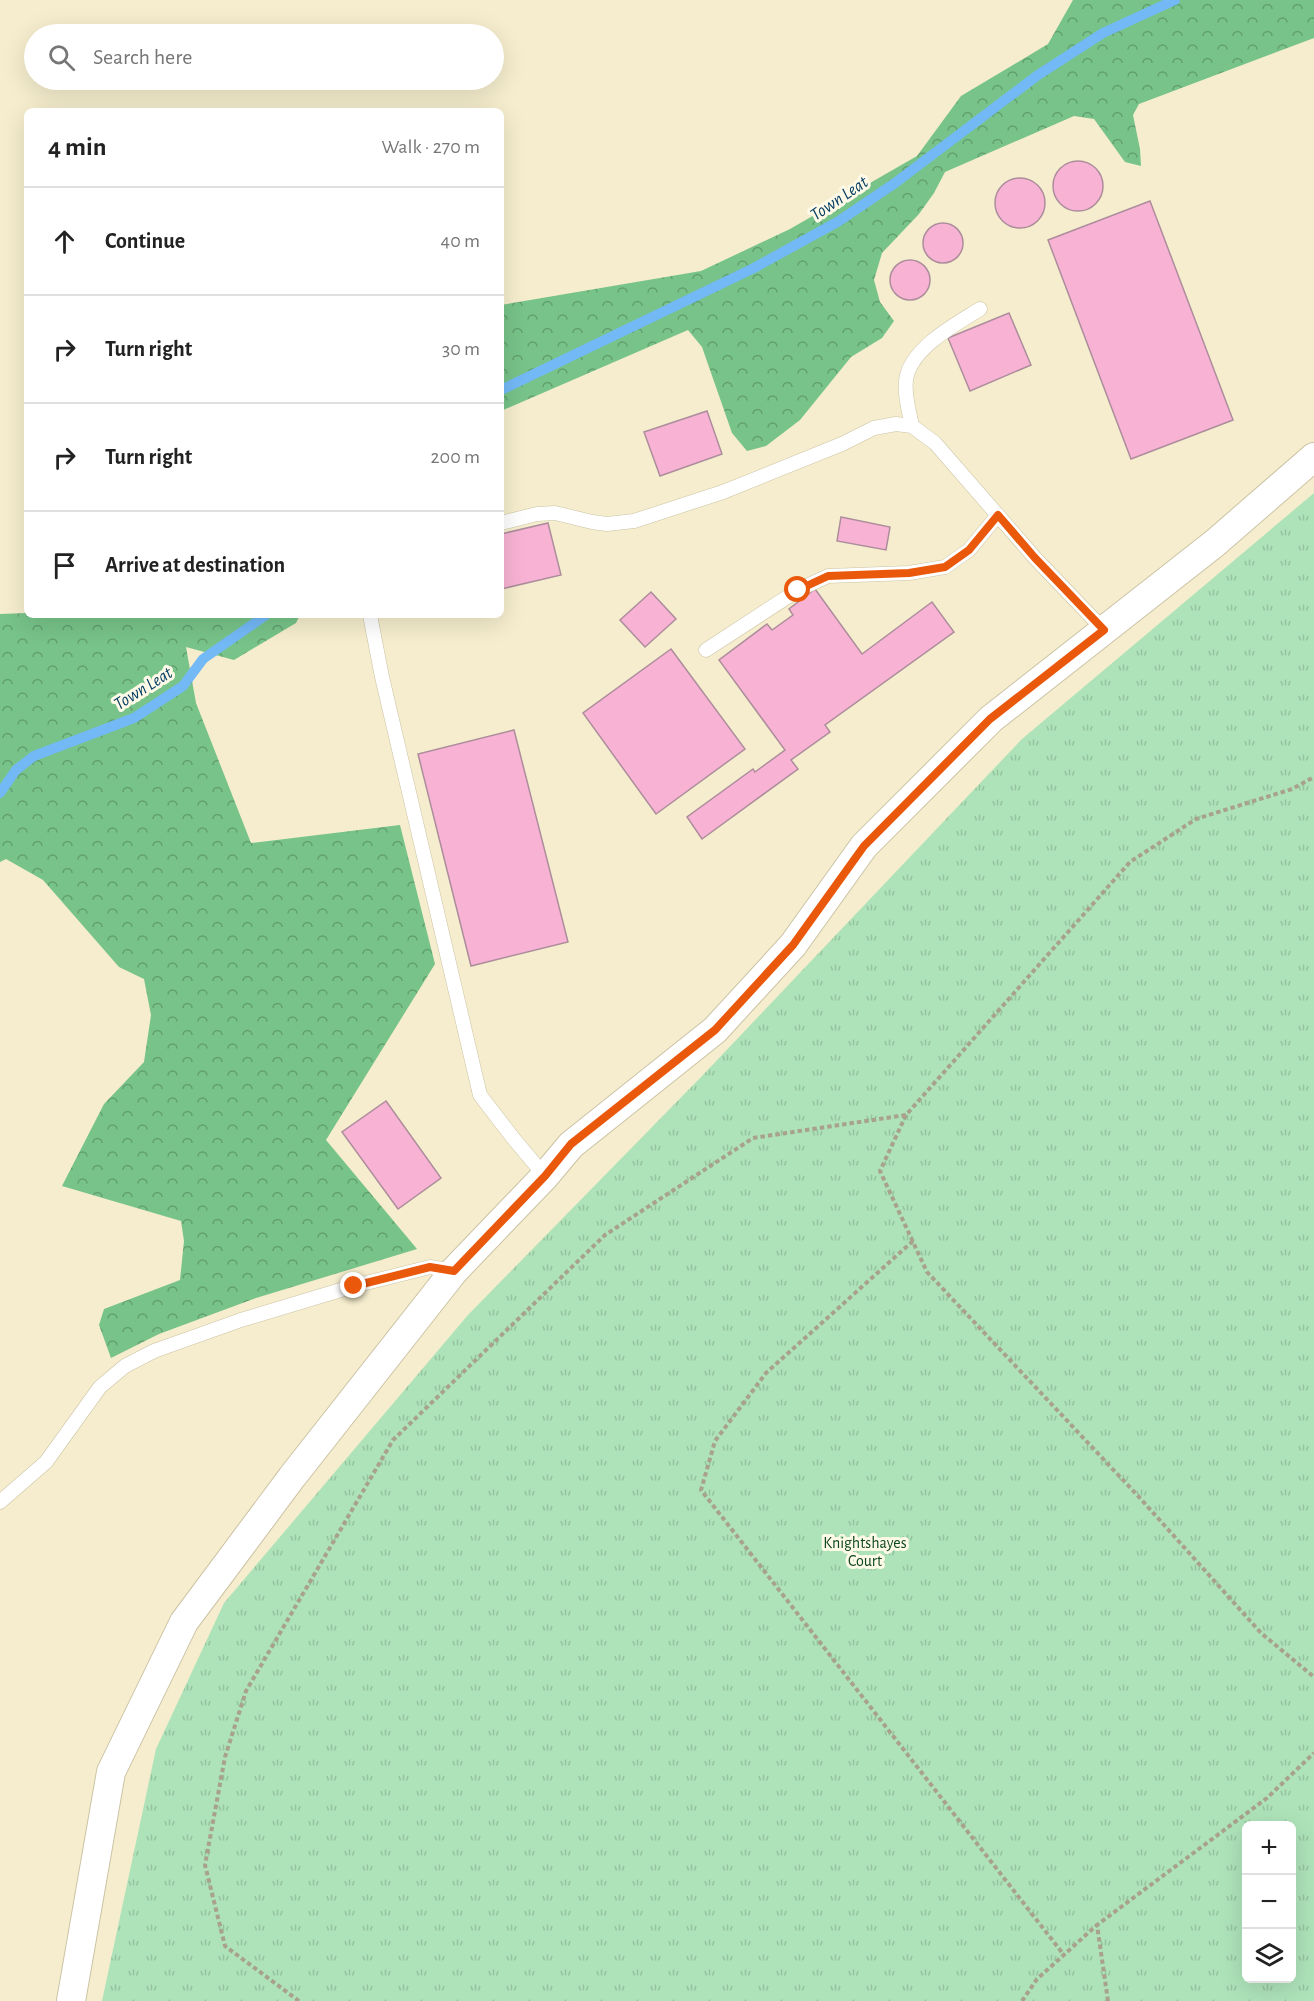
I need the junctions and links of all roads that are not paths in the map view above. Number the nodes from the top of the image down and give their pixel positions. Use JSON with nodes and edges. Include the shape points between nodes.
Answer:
{"nodes":[{"id":1,"x":980,"y":309,"type":"dead end"},
{"id":2,"x":912,"y":426,"type":"junction"},
{"id":3,"x":1314,"y":457,"type":"edge"},
{"id":4,"x":998,"y":515,"type":"junction"},
{"id":5,"x":504,"y":522,"type":"edge"},
{"id":6,"x":371,"y":618,"type":"edge"},
{"id":7,"x":1104,"y":630,"type":"junction"},
{"id":8,"x":706,"y":650,"type":"dead end"},
{"id":9,"x":545,"y":1176,"type":"junction"},
{"id":10,"x":454,"y":1271,"type":"junction"},
{"id":11,"x":0,"y":1502,"type":"edge"},
{"id":12,"x":71,"y":2001,"type":"edge"}],
"edges":[{"from":1,"to":2,"type":"lane","via":[[939,335],[916,359],[907,375]]},
{"from":2,"to":4,"type":"lane","via":[[935,443]]},
{"from":2,"to":5,"type":"lane","via":[[874,428],[723,492],[634,521],[607,524],[555,513]]},
{"from":3,"to":7,"type":"street","via":[[1215,543]]},
{"from":4,"to":7,"type":"lane"},
{"from":4,"to":8,"type":"lane","via":[[969,550],[945,567],[909,573],[828,576],[798,590]]},
{"from":6,"to":9,"type":"lane","via":[[480,1095]]},
{"from":7,"to":9,"type":"street","via":[[990,719],[864,846],[793,945],[715,1030],[571,1144]]},
{"from":9,"to":10,"type":"street"},
{"from":10,"to":11,"type":"lane","via":[[430,1267],[354,1286],[154,1351],[125,1366],[100,1387],[46,1462]]},
{"from":10,"to":12,"type":"street","via":[[184,1622],[111,1772]]}]}
